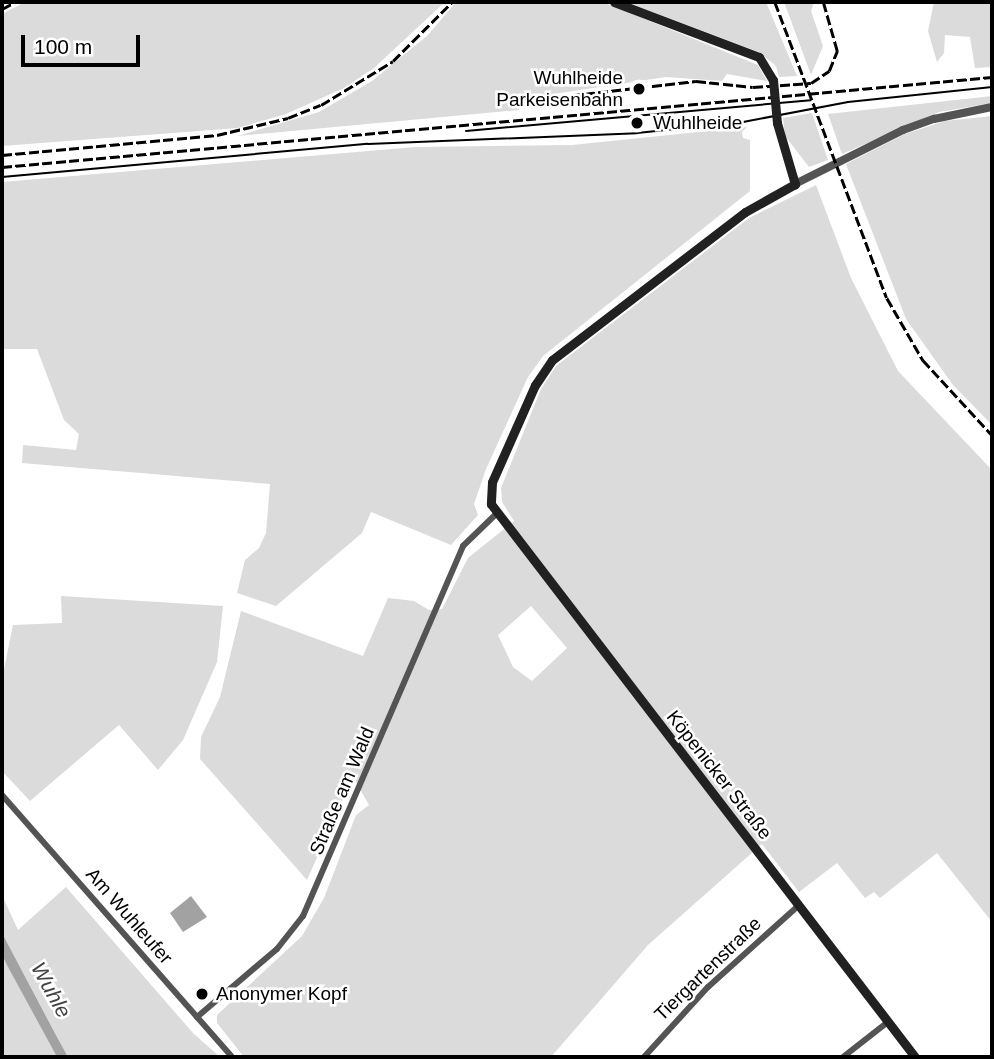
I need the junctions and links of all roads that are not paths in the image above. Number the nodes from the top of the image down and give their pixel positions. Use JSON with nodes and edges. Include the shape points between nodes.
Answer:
{"nodes":[{"id":1,"x":614,"y":2,"type":"edge"},
{"id":2,"x":992,"y":107,"type":"edge"},
{"id":3,"x":795,"y":184,"type":"junction"},
{"id":4,"x":496,"y":514,"type":"junction"},
{"id":5,"x":2,"y":795,"type":"edge"},
{"id":6,"x":797,"y":907,"type":"junction"},
{"id":7,"x":197,"y":1017,"type":"junction"},
{"id":8,"x":888,"y":1022,"type":"junction"},
{"id":9,"x":232,"y":1057,"type":"edge"},
{"id":10,"x":644,"y":1057,"type":"edge"},
{"id":11,"x":843,"y":1057,"type":"edge"},
{"id":12,"x":915,"y":1057,"type":"edge"}],
"edges":[{"from":1,"to":3,"type":"main road","bridge":true,"via":[[759,57],[773,80],[777,123]]},
{"from":2,"to":3,"type":"street","via":[[903,130]]},
{"from":3,"to":4,"type":"main road","via":[[745,212],[552,360],[535,385],[492,482],[491,504]]},
{"from":4,"to":6,"type":"main road","name":"Köpenicker Straße"},
{"from":4,"to":7,"type":"street","name":"Straße am Wald","via":[[465,542],[303,916],[277,949]]},
{"from":5,"to":7,"type":"street","name":"Am Wuhleufer"},
{"from":6,"to":8,"type":"main road","name":"Köpenicker Straße"},
{"from":6,"to":10,"type":"street","name":"Tiergartenstraße","via":[[708,987]]},
{"from":7,"to":9,"type":"street","name":"Am Wuhleufer"},
{"from":8,"to":11,"type":"street"},
{"from":8,"to":12,"type":"main road","name":"Köpenicker Straße"}]}
